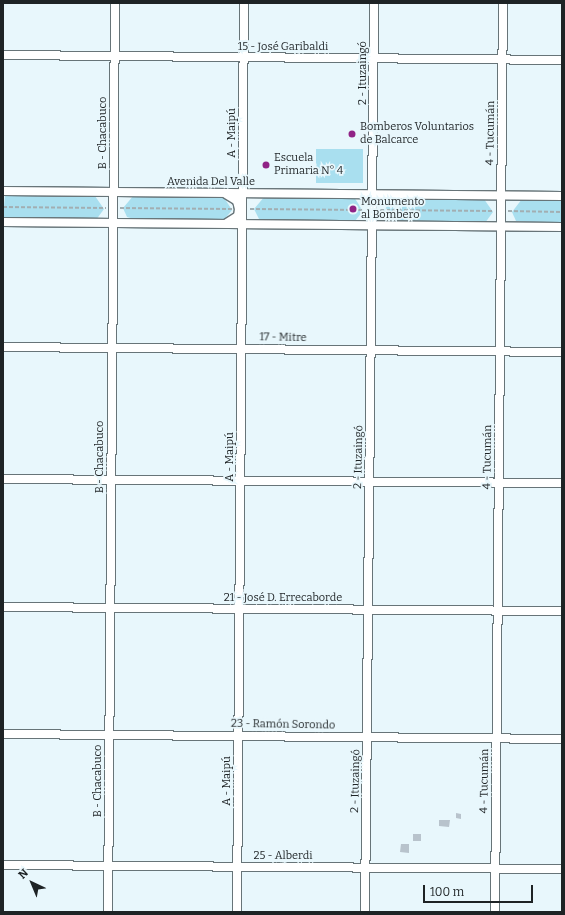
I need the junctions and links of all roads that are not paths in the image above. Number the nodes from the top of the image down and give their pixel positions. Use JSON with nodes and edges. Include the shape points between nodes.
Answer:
{"nodes":[{"id":1,"x":115,"y":3,"type":"edge"},
{"id":2,"x":244,"y":3,"type":"edge"},
{"id":3,"x":374,"y":3,"type":"edge"},
{"id":4,"x":503,"y":3,"type":"edge"},
{"id":5,"x":3,"y":55,"type":"edge"},
{"id":6,"x":115,"y":56,"type":"junction"},
{"id":7,"x":244,"y":57,"type":"junction"},
{"id":8,"x":374,"y":58,"type":"junction"},
{"id":9,"x":503,"y":60,"type":"junction"},
{"id":10,"x":562,"y":60,"type":"edge"},
{"id":11,"x":3,"y":191,"type":"edge"},
{"id":12,"x":114,"y":192,"type":"junction"},
{"id":13,"x":132,"y":192,"type":"junction"},
{"id":14,"x":225,"y":193,"type":"junction"},
{"id":15,"x":243,"y":193,"type":"junction"},
{"id":16,"x":373,"y":194,"type":"junction"},
{"id":17,"x":485,"y":195,"type":"junction"},
{"id":18,"x":502,"y":196,"type":"junction"},
{"id":19,"x":562,"y":196,"type":"edge"},
{"id":20,"x":115,"y":208,"type":"junction"},
{"id":21,"x":241,"y":209,"type":"junction"},
{"id":22,"x":500,"y":211,"type":"junction"},
{"id":23,"x":3,"y":222,"type":"edge"},
{"id":24,"x":113,"y":223,"type":"junction"},
{"id":25,"x":131,"y":223,"type":"junction"},
{"id":26,"x":224,"y":224,"type":"junction"},
{"id":27,"x":242,"y":224,"type":"junction"},
{"id":28,"x":373,"y":226,"type":"junction"},
{"id":29,"x":484,"y":226,"type":"junction"},
{"id":30,"x":501,"y":226,"type":"junction"},
{"id":31,"x":562,"y":227,"type":"edge"},
{"id":32,"x":3,"y":347,"type":"edge"},
{"id":33,"x":112,"y":348,"type":"junction"},
{"id":34,"x":242,"y":349,"type":"junction"},
{"id":35,"x":372,"y":350,"type":"junction"},
{"id":36,"x":500,"y":351,"type":"junction"},
{"id":37,"x":562,"y":352,"type":"edge"},
{"id":38,"x":3,"y":479,"type":"edge"},
{"id":39,"x":111,"y":480,"type":"junction"},
{"id":40,"x":240,"y":481,"type":"junction"},
{"id":41,"x":370,"y":482,"type":"junction"},
{"id":42,"x":499,"y":483,"type":"junction"},
{"id":43,"x":562,"y":483,"type":"edge"},
{"id":44,"x":3,"y":607,"type":"edge"},
{"id":45,"x":110,"y":608,"type":"junction"},
{"id":46,"x":240,"y":609,"type":"junction"},
{"id":47,"x":369,"y":610,"type":"junction"},
{"id":48,"x":498,"y":611,"type":"junction"},
{"id":49,"x":562,"y":611,"type":"edge"},
{"id":50,"x":3,"y":734,"type":"edge"},
{"id":51,"x":109,"y":735,"type":"junction"},
{"id":52,"x":238,"y":736,"type":"junction"},
{"id":53,"x":367,"y":737,"type":"junction"},
{"id":54,"x":497,"y":738,"type":"junction"},
{"id":55,"x":562,"y":739,"type":"edge"},
{"id":56,"x":3,"y":865,"type":"edge"},
{"id":57,"x":108,"y":866,"type":"junction"},
{"id":58,"x":238,"y":866,"type":"junction"},
{"id":59,"x":366,"y":867,"type":"junction"},
{"id":60,"x":495,"y":868,"type":"junction"},
{"id":61,"x":562,"y":869,"type":"edge"},
{"id":62,"x":108,"y":912,"type":"edge"},
{"id":63,"x":237,"y":912,"type":"edge"},
{"id":64,"x":365,"y":912,"type":"edge"},
{"id":65,"x":495,"y":912,"type":"edge"}],
"edges":[{"from":1,"to":6,"type":"street","name":"B - Chacabuco"},
{"from":2,"to":7,"type":"street","name":"A - Maipú"},
{"from":3,"to":8,"type":"street","name":"2 - Ituzaingó"},
{"from":4,"to":9,"type":"street","name":"4 - Tucumán"},
{"from":5,"to":6,"type":"street","name":"15 - José Garibaldi"},
{"from":6,"to":7,"type":"street","name":"15 - José Garibaldi"},
{"from":6,"to":12,"type":"street","name":"B - Chacabuco"},
{"from":7,"to":8,"type":"street","name":"15 - José Garibaldi"},
{"from":7,"to":15,"type":"street","name":"A - Maipú"},
{"from":8,"to":9,"type":"street","name":"15 - José Garibaldi"},
{"from":8,"to":16,"type":"street","name":"2 - Ituzaingó"},
{"from":9,"to":10,"type":"street","name":"15 - José Garibaldi"},
{"from":9,"to":18,"type":"street","name":"4 - Tucumán"},
{"from":11,"to":12,"type":"street","name":"Avenida Del Valle"},
{"from":12,"to":13,"type":"street","name":"Avenida Del Valle"},
{"from":12,"to":20,"type":"street","name":"B - Chacabuco"},
{"from":13,"to":14,"type":"street","name":"Avenida Del Valle"},
{"from":13,"to":20,"type":"street","via":[[117,200]]},
{"from":14,"to":15,"type":"street","name":"Avenida Del Valle"},
{"from":14,"to":21,"type":"street","via":[[237,201]]},
{"from":15,"to":16,"type":"street","name":"Avenida Del Valle"},
{"from":15,"to":21,"type":"street","name":"A - Maipú"},
{"from":16,"to":17,"type":"street","name":"Avenida Del Valle"},
{"from":16,"to":28,"type":"street","name":"2 - Ituzaingó"},
{"from":17,"to":18,"type":"street","name":"Avenida Del Valle"},
{"from":17,"to":22,"type":"street","via":[[498,203]]},
{"from":18,"to":19,"type":"street","name":"Avenida Del Valle"},
{"from":18,"to":22,"type":"street","name":"4 - Tucumán"},
{"from":20,"to":24,"type":"street","name":"B - Chacabuco"},
{"from":20,"to":25,"type":"street","via":[[118,215]]},
{"from":21,"to":26,"type":"street","via":[[238,216]]},
{"from":21,"to":27,"type":"street","name":"A - Maipú"},
{"from":22,"to":29,"type":"street","via":[[493,223]]},
{"from":22,"to":30,"type":"street","name":"4 - Tucumán"},
{"from":23,"to":24,"type":"street"},
{"from":24,"to":25,"type":"street"},
{"from":24,"to":33,"type":"street","name":"B - Chacabuco"},
{"from":25,"to":26,"type":"street"},
{"from":26,"to":27,"type":"street"},
{"from":27,"to":28,"type":"street"},
{"from":27,"to":34,"type":"street","name":"A - Maipú"},
{"from":28,"to":29,"type":"street"},
{"from":28,"to":35,"type":"street","name":"2 - Ituzaingó"},
{"from":29,"to":30,"type":"street"},
{"from":30,"to":31,"type":"street"},
{"from":30,"to":36,"type":"street","name":"4 - Tucumán"},
{"from":32,"to":33,"type":"street","name":"17 - Mitre"},
{"from":33,"to":34,"type":"street","name":"17 - Mitre"},
{"from":33,"to":39,"type":"street","name":"B - Chacabuco"},
{"from":34,"to":35,"type":"street","name":"17 - Mitre"},
{"from":34,"to":40,"type":"street","name":"A - Maipú"},
{"from":35,"to":36,"type":"street","name":"17 - Mitre"},
{"from":35,"to":41,"type":"street","name":"2 - Ituzaingó"},
{"from":36,"to":37,"type":"street","name":"17 - Mitre"},
{"from":36,"to":42,"type":"street","name":"4 - Tucumán"},
{"from":38,"to":39,"type":"street"},
{"from":39,"to":40,"type":"street"},
{"from":39,"to":45,"type":"street","name":"B - Chacabuco"},
{"from":40,"to":41,"type":"street"},
{"from":40,"to":46,"type":"street","name":"A - Maipú"},
{"from":41,"to":42,"type":"street"},
{"from":41,"to":47,"type":"street","name":"2 - Ituzaingó"},
{"from":42,"to":43,"type":"street"},
{"from":42,"to":48,"type":"street","name":"4 - Tucumán"},
{"from":44,"to":45,"type":"street","name":"21 - José D. Errecaborde"},
{"from":45,"to":46,"type":"street","name":"21 - José D. Errecaborde"},
{"from":45,"to":51,"type":"street","name":"B - Chacabuco"},
{"from":46,"to":47,"type":"street","name":"21 - José D. Errecaborde"},
{"from":46,"to":52,"type":"street","name":"A - Maipú"},
{"from":47,"to":48,"type":"street","name":"21 - José D. Errecaborde"},
{"from":47,"to":53,"type":"street","name":"2 - Ituzaingó"},
{"from":48,"to":49,"type":"street","name":"21 - José D. Errecaborde"},
{"from":48,"to":54,"type":"street","name":"4 - Tucumán"},
{"from":50,"to":51,"type":"street","name":"23 - Ramón Sorondo"},
{"from":51,"to":52,"type":"street","name":"23 - Ramón Sorondo"},
{"from":51,"to":57,"type":"street","name":"B - Chacabuco"},
{"from":52,"to":53,"type":"street","name":"23 - Ramón Sorondo"},
{"from":52,"to":58,"type":"street","name":"A - Maipú"},
{"from":53,"to":54,"type":"street","name":"23 - Ramón Sorondo"},
{"from":53,"to":59,"type":"street","name":"2 - Ituzaingó"},
{"from":54,"to":55,"type":"street","name":"23 - Ramón Sorondo"},
{"from":54,"to":60,"type":"street","name":"4 - Tucumán"},
{"from":56,"to":57,"type":"street","name":"25 - Alberdi"},
{"from":57,"to":58,"type":"street","name":"25 - Alberdi"},
{"from":57,"to":62,"type":"street","name":"B - Chacabuco"},
{"from":58,"to":59,"type":"street","name":"25 - Alberdi"},
{"from":58,"to":63,"type":"street","name":"A - Maipú"},
{"from":59,"to":60,"type":"street","name":"25 - Alberdi"},
{"from":59,"to":64,"type":"street","name":"2 - Ituzaingó"},
{"from":60,"to":61,"type":"street","name":"25 - Alberdi"},
{"from":60,"to":65,"type":"street","name":"4 - Tucumán"}]}
